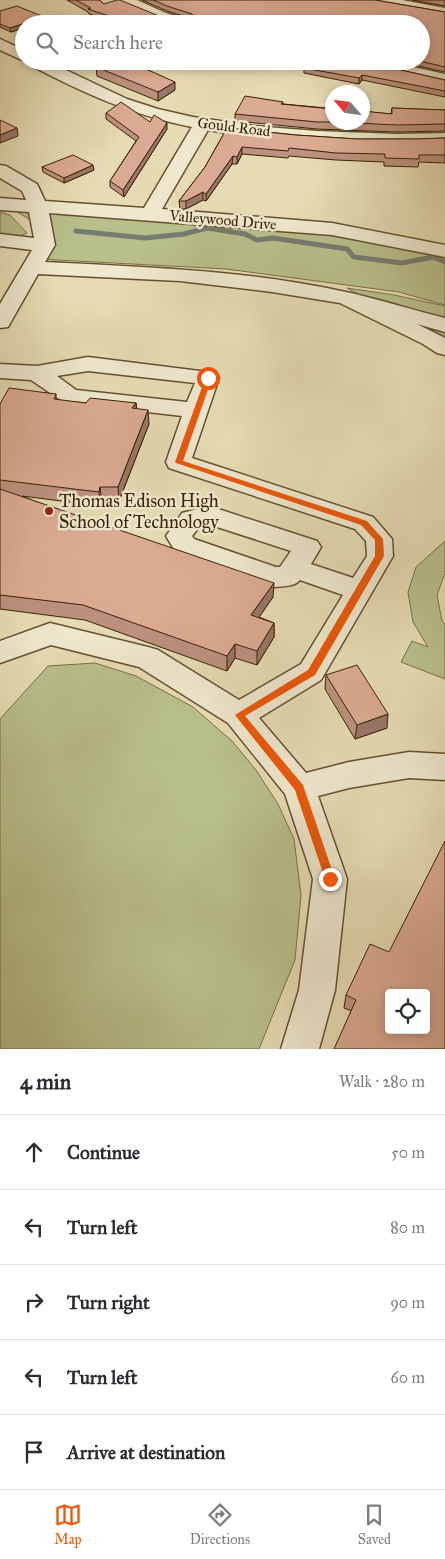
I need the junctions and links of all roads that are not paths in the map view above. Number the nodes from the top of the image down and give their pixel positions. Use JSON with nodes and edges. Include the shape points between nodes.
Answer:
{"nodes":[{"id":1,"x":125,"y":0,"type":"edge"},
{"id":2,"x":378,"y":0,"type":"edge"},
{"id":3,"x":445,"y":12,"type":"edge"},
{"id":4,"x":159,"y":15,"type":"edge"},
{"id":5,"x":0,"y":44,"type":"edge"},
{"id":6,"x":15,"y":52,"type":"edge"},
{"id":7,"x":52,"y":70,"type":"edge"},
{"id":8,"x":404,"y":70,"type":"edge"},
{"id":9,"x":445,"y":79,"type":"edge"},
{"id":10,"x":202,"y":125,"type":"junction"},
{"id":11,"x":445,"y":138,"type":"edge"},
{"id":12,"x":0,"y":170,"type":"edge"},
{"id":13,"x":1,"y":203,"type":"edge"},
{"id":14,"x":38,"y":206,"type":"junction"},
{"id":15,"x":150,"y":214,"type":"junction"},
{"id":16,"x":0,"y":240,"type":"edge"},
{"id":17,"x":45,"y":245,"type":"junction"},
{"id":18,"x":445,"y":251,"type":"edge"},
{"id":19,"x":32,"y":268,"type":"junction"},
{"id":20,"x":345,"y":298,"type":"junction"},
{"id":21,"x":0,"y":322,"type":"edge"},
{"id":22,"x":445,"y":325,"type":"edge"},
{"id":23,"x":445,"y":348,"type":"edge"},
{"id":24,"x":0,"y":371,"type":"edge"},
{"id":25,"x":37,"y":373,"type":"junction"},
{"id":26,"x":196,"y":410,"type":"junction"},
{"id":27,"x":294,"y":568,"type":"dead end"},
{"id":28,"x":360,"y":590,"type":"junction"},
{"id":29,"x":0,"y":652,"type":"edge"},
{"id":30,"x":239,"y":715,"type":"junction"},
{"id":31,"x":445,"y":767,"type":"edge"},
{"id":32,"x":299,"y":788,"type":"junction"},
{"id":33,"x":300,"y":1049,"type":"edge"}],
"edges":[{"from":1,"to":4,"type":"street"},
{"from":2,"to":3,"type":"street"},
{"from":5,"to":6,"type":"street"},
{"from":7,"to":10,"type":"street","name":"Gould Road","via":[[101,95]]},
{"from":8,"to":9,"type":"street"},
{"from":10,"to":11,"type":"street","name":"Gould Road","via":[[380,140]]},
{"from":10,"to":15,"type":"street"},
{"from":12,"to":14,"type":"street","via":[[30,188]]},
{"from":13,"to":14,"type":"street","name":"Valleywood Drive"},
{"from":13,"to":17,"type":"street","via":[[29,219]]},
{"from":14,"to":15,"type":"street","name":"Valleywood Drive"},
{"from":14,"to":17,"type":"street"},
{"from":15,"to":18,"type":"street","name":"Valleywood Drive","via":[[332,229]]},
{"from":16,"to":17,"type":"street"},
{"from":17,"to":19,"type":"street"},
{"from":19,"to":20,"type":"street","via":[[180,276]]},
{"from":19,"to":21,"type":"street"},
{"from":20,"to":22,"type":"street"},
{"from":20,"to":23,"type":"street"},
{"from":24,"to":25,"type":"street"},
{"from":25,"to":26,"type":"street","via":[[70,396]]},
{"from":25,"to":26,"type":"street","via":[[88,364],[208,378]]},
{"from":26,"to":28,"type":"street","via":[[178,462],[364,523],[379,539],[380,556]]},
{"from":27,"to":28,"type":"street"},
{"from":28,"to":30,"type":"street","via":[[311,672]]},
{"from":29,"to":30,"type":"street","via":[[50,634],[148,658]]},
{"from":30,"to":32,"type":"street"},
{"from":31,"to":32,"type":"street","via":[[409,765]]},
{"from":32,"to":33,"type":"street","via":[[330,879],[317,990]]}]}
